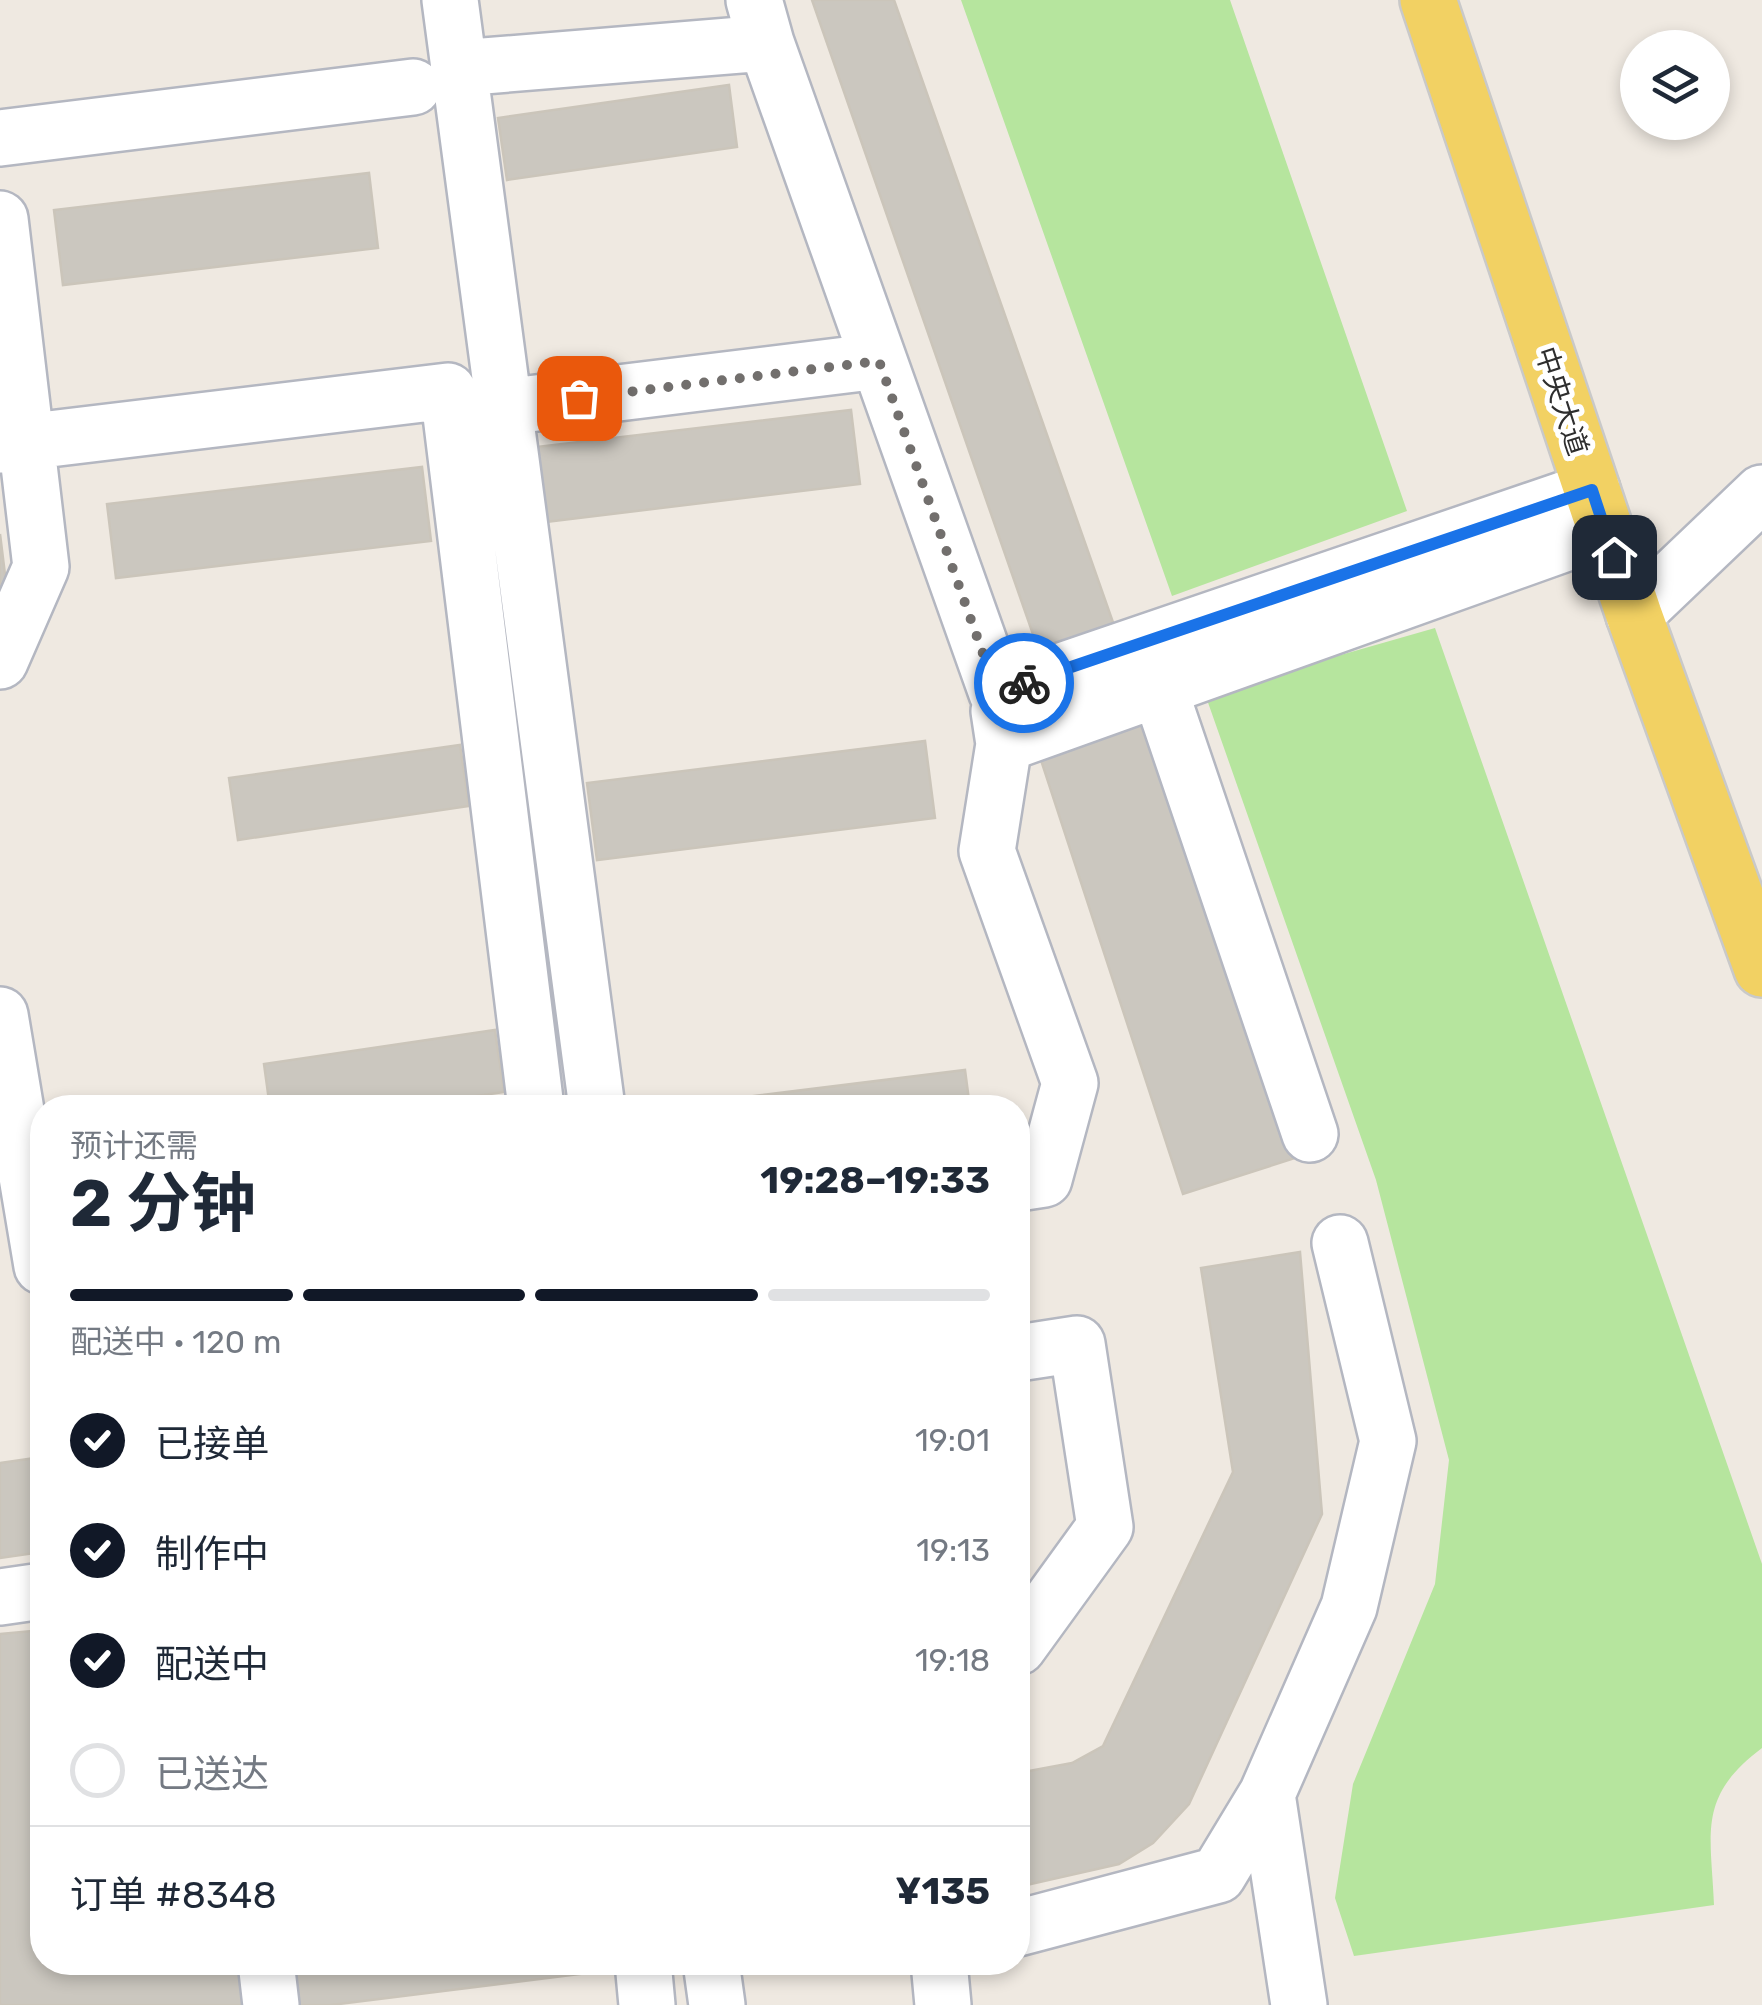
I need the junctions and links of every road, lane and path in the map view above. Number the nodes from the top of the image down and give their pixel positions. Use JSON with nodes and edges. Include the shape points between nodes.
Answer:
{"nodes":[{"id":1,"x":450,"y":0,"type":"edge"},
{"id":2,"x":1428,"y":0,"type":"edge"},
{"id":3,"x":760,"y":22,"type":"edge"},
{"id":4,"x":436,"y":77,"type":"junction"},
{"id":5,"x":0,"y":138,"type":"edge"},
{"id":6,"x":0,"y":220,"type":"edge"},
{"id":7,"x":879,"y":361,"type":"junction"},
{"id":8,"x":504,"y":408,"type":"junction"},
{"id":9,"x":13,"y":443,"type":"edge"},
{"id":10,"x":1762,"y":493,"type":"edge"},
{"id":11,"x":1598,"y":510,"type":"junction"},
{"id":12,"x":1634,"y":614,"type":"junction"},
{"id":13,"x":0,"y":661,"type":"edge"},
{"id":14,"x":1159,"y":688,"type":"junction"},
{"id":15,"x":1000,"y":718,"type":"junction"},
{"id":16,"x":1762,"y":968,"type":"edge"},
{"id":17,"x":0,"y":1016,"type":"edge"},
{"id":18,"x":534,"y":1095,"type":"edge"},
{"id":19,"x":596,"y":1095,"type":"edge"},
{"id":20,"x":1310,"y":1134,"type":"dead end"},
{"id":21,"x":1030,"y":1181,"type":"edge"},
{"id":22,"x":30,"y":1195,"type":"edge"},
{"id":23,"x":1340,"y":1244,"type":"dead end"},
{"id":24,"x":1030,"y":1350,"type":"edge"},
{"id":25,"x":30,"y":1594,"type":"edge"},
{"id":26,"x":0,"y":1598,"type":"edge"},
{"id":27,"x":1030,"y":1631,"type":"edge"},
{"id":28,"x":1267,"y":1794,"type":"junction"},
{"id":29,"x":1030,"y":1925,"type":"edge"},
{"id":30,"x":268,"y":1975,"type":"edge"},
{"id":31,"x":645,"y":1975,"type":"edge"},
{"id":32,"x":713,"y":1975,"type":"edge"},
{"id":33,"x":940,"y":1975,"type":"edge"},
{"id":34,"x":271,"y":2005,"type":"edge"},
{"id":35,"x":648,"y":2005,"type":"edge"},
{"id":36,"x":717,"y":2005,"type":"edge"},
{"id":37,"x":943,"y":2005,"type":"edge"},
{"id":38,"x":1299,"y":2005,"type":"edge"}],
"edges":[{"from":1,"to":4,"type":"street"},
{"from":2,"to":11,"type":"main road","name":"中央大道"},
{"from":3,"to":4,"type":"street"},
{"from":3,"to":7,"type":"street"},
{"from":4,"to":5,"type":"street"},
{"from":4,"to":8,"type":"street"},
{"from":6,"to":9,"type":"street"},
{"from":7,"to":8,"type":"street"},
{"from":7,"to":15,"type":"street"},
{"from":8,"to":19,"type":"street"},
{"from":9,"to":13,"type":"street","via":[[41,568]]},
{"from":9,"to":18,"type":"street","via":[[448,391]]},
{"from":10,"to":12,"type":"street"},
{"from":11,"to":12,"type":"main road","name":"中央大道"},
{"from":11,"to":14,"type":"street"},
{"from":11,"to":15,"type":"street"},
{"from":12,"to":16,"type":"main road","name":"中央大道"},
{"from":14,"to":15,"type":"street"},
{"from":14,"to":20,"type":"street"},
{"from":15,"to":21,"type":"street","via":[[988,851],[1070,1083],[1044,1179]]},
{"from":17,"to":22,"type":"street"},
{"from":23,"to":28,"type":"street","via":[[1388,1441],[1349,1608]]},
{"from":24,"to":27,"type":"street","via":[[1076,1344],[1105,1528]]},
{"from":25,"to":26,"type":"street"},
{"from":28,"to":29,"type":"street","via":[[1218,1875]]},
{"from":28,"to":38,"type":"street"},
{"from":30,"to":34,"type":"street"},
{"from":31,"to":35,"type":"street"},
{"from":32,"to":36,"type":"street"},
{"from":33,"to":37,"type":"street"}]}
